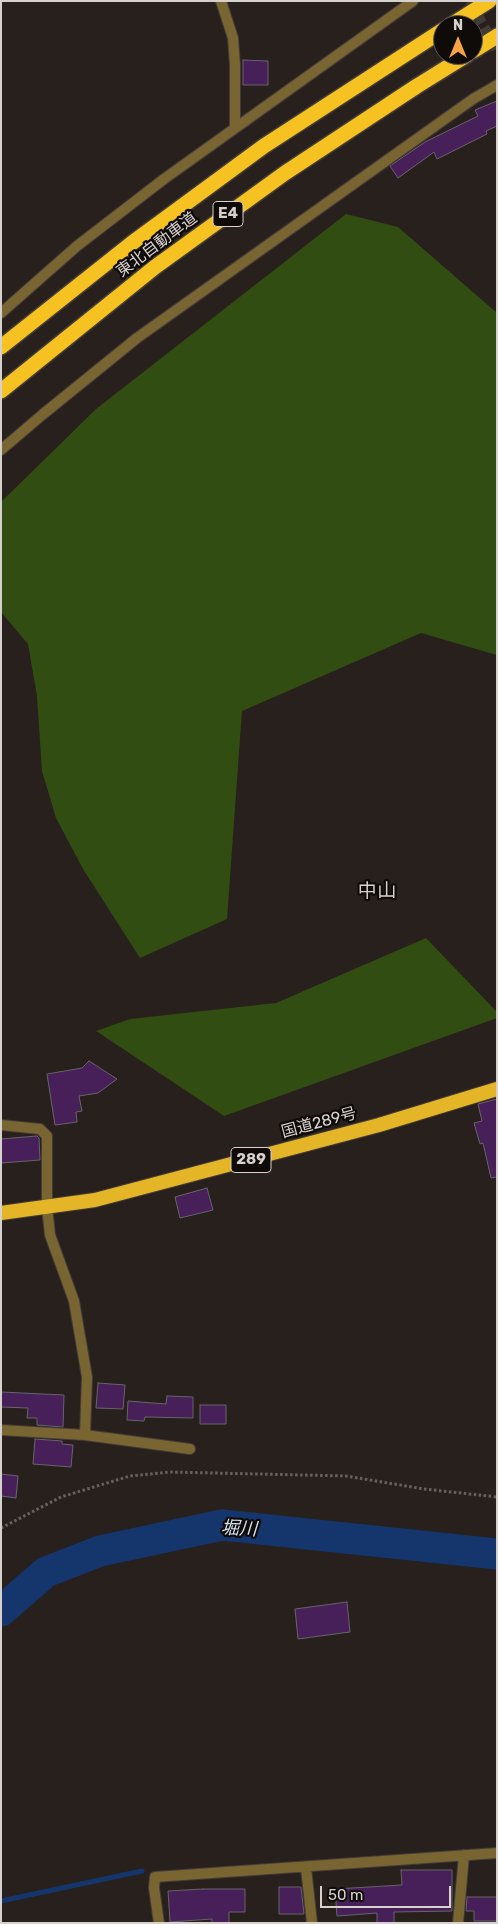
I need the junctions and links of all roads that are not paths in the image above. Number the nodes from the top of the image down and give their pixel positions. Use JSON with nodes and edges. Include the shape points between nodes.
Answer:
{"nodes":[{"id":1,"x":221,"y":1,"type":"edge"},
{"id":2,"x":413,"y":1,"type":"edge"},
{"id":3,"x":490,"y":1,"type":"edge"},
{"id":4,"x":467,"y":15,"type":"edge"},
{"id":5,"x":433,"y":36,"type":"edge"},
{"id":6,"x":497,"y":36,"type":"edge"},
{"id":7,"x":483,"y":45,"type":"edge"},
{"id":8,"x":451,"y":65,"type":"edge"},
{"id":9,"x":497,"y":85,"type":"edge"},
{"id":10,"x":235,"y":128,"type":"junction"},
{"id":11,"x":1,"y":313,"type":"edge"},
{"id":12,"x":1,"y":347,"type":"edge"},
{"id":13,"x":1,"y":391,"type":"edge"},
{"id":14,"x":1,"y":450,"type":"edge"},
{"id":15,"x":497,"y":1089,"type":"edge"},
{"id":16,"x":1,"y":1125,"type":"edge"},
{"id":17,"x":47,"y":1207,"type":"junction"},
{"id":18,"x":1,"y":1213,"type":"edge"},
{"id":19,"x":1,"y":1430,"type":"edge"},
{"id":20,"x":85,"y":1435,"type":"junction"},
{"id":21,"x":190,"y":1449,"type":"dead end"},
{"id":22,"x":497,"y":1853,"type":"edge"},
{"id":23,"x":464,"y":1855,"type":"junction"},
{"id":24,"x":306,"y":1868,"type":"junction"},
{"id":25,"x":159,"y":1923,"type":"edge"},
{"id":26,"x":312,"y":1923,"type":"edge"},
{"id":27,"x":458,"y":1923,"type":"edge"}],
"edges":[{"from":1,"to":10,"type":"street","via":[[233,38]]},
{"from":2,"to":10,"type":"street"},
{"from":3,"to":4,"type":"highway"},
{"from":5,"to":12,"type":"highway","name":"東北自動車道","number":"E4","via":[[264,146],[132,243]]},
{"from":6,"to":7,"type":"highway"},
{"from":8,"to":13,"type":"highway","name":"東北自動車道","number":"E4","via":[[285,173],[155,267]]},
{"from":9,"to":14,"type":"street","via":[[464,105],[137,338]]},
{"from":10,"to":11,"type":"street","via":[[77,246]]},
{"from":15,"to":17,"type":"highway","name":"国道289号","number":"289","via":[[236,1164],[95,1200]]},
{"from":16,"to":17,"type":"street","via":[[40,1130],[47,1136]]},
{"from":17,"to":18,"type":"highway","name":"国道289号","number":"289"},
{"from":17,"to":20,"type":"street","via":[[50,1235],[74,1301],[87,1377]]},
{"from":19,"to":20,"type":"street"},
{"from":20,"to":21,"type":"street"},
{"from":22,"to":23,"type":"street"},
{"from":23,"to":24,"type":"street"},
{"from":23,"to":27,"type":"street"},
{"from":24,"to":25,"type":"street","via":[[155,1877]]},
{"from":24,"to":26,"type":"street"}]}
